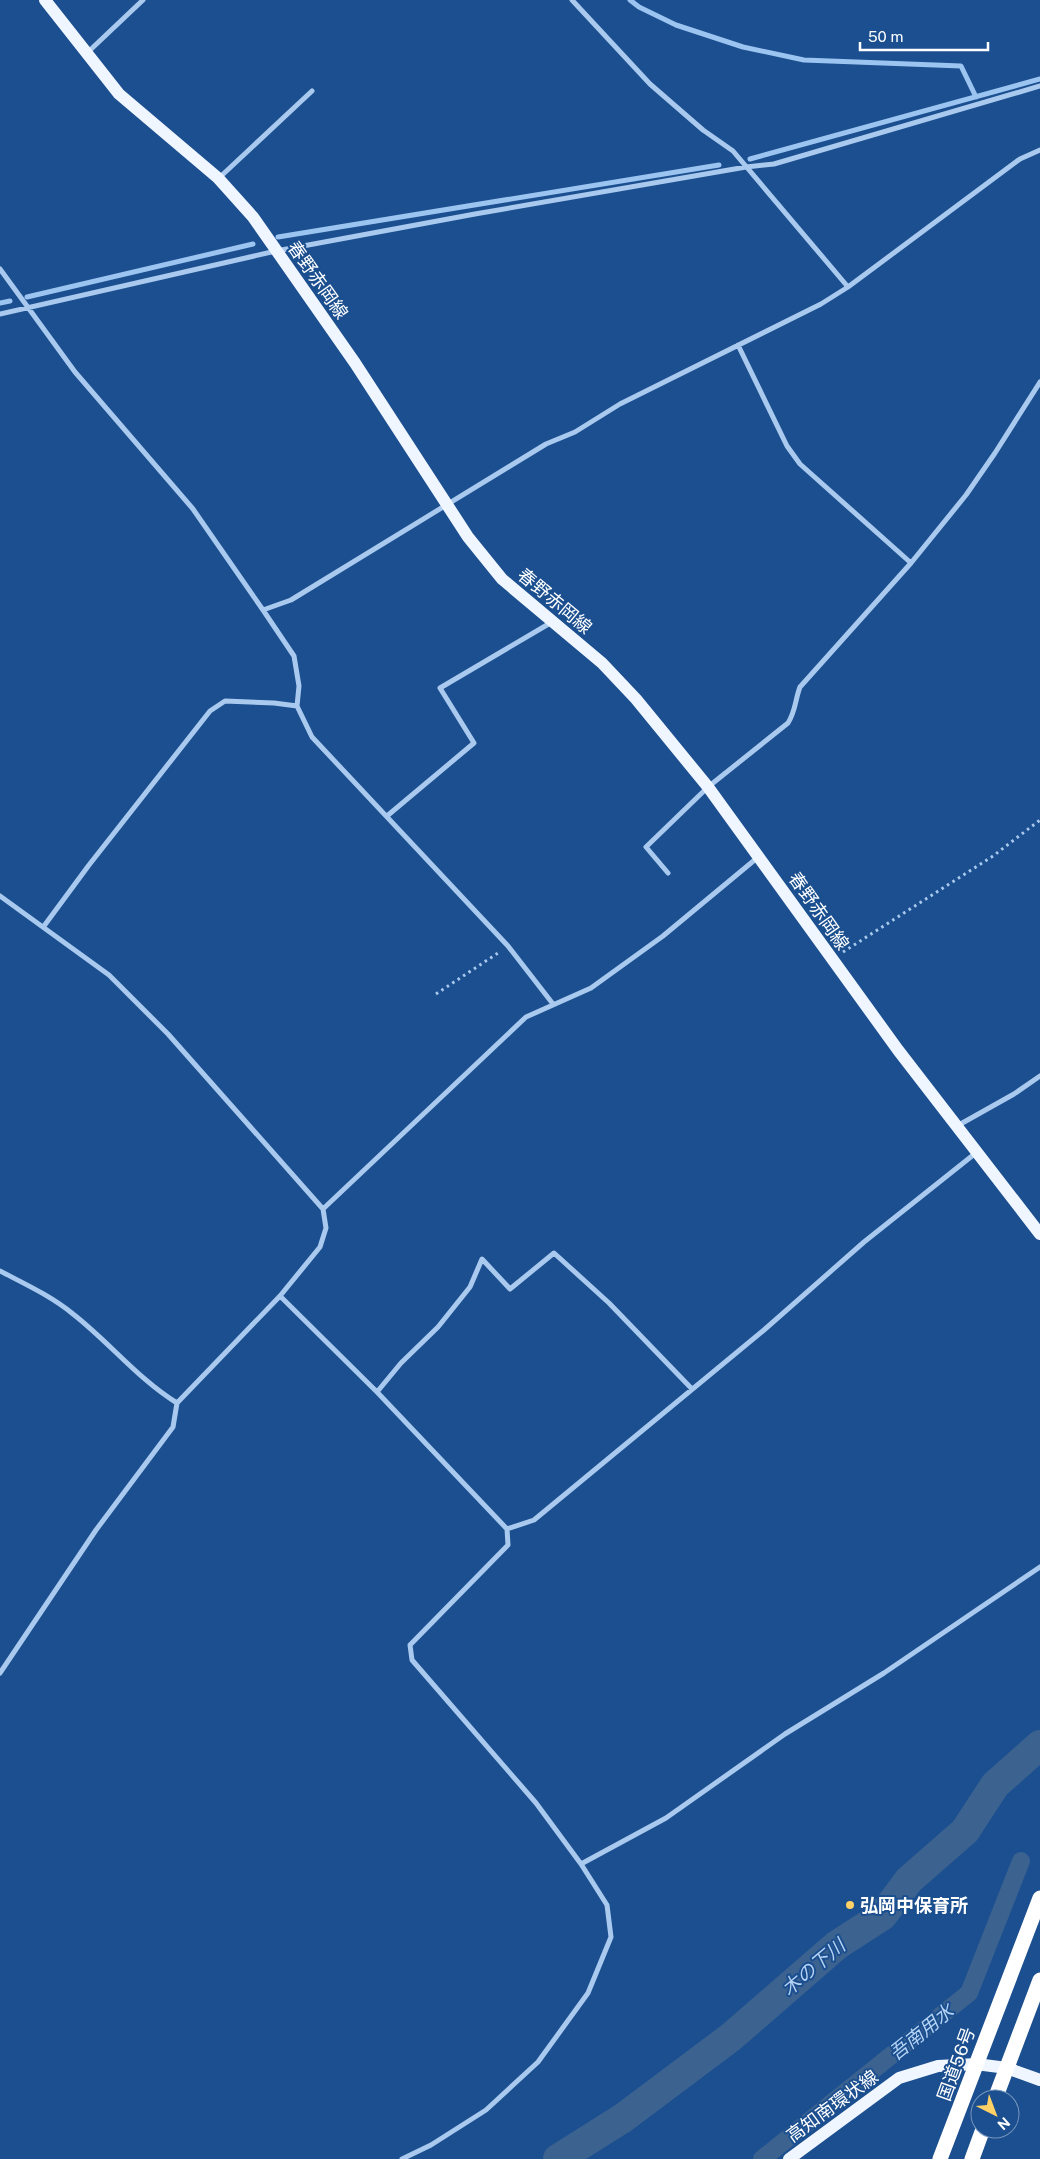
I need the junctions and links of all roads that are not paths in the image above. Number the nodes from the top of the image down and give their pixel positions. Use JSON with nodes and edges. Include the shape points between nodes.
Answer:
{"nodes":[{"id":1,"x":45,"y":0,"type":"edge"},
{"id":2,"x":143,"y":0,"type":"edge"},
{"id":3,"x":572,"y":0,"type":"edge"},
{"id":4,"x":87,"y":54,"type":"junction"},
{"id":5,"x":1040,"y":86,"type":"edge"},
{"id":6,"x":312,"y":91,"type":"dead end"},
{"id":7,"x":1040,"y":150,"type":"edge"},
{"id":8,"x":746,"y":167,"type":"junction"},
{"id":9,"x":218,"y":178,"type":"junction"},
{"id":10,"x":276,"y":251,"type":"junction"},
{"id":11,"x":0,"y":269,"type":"edge"},
{"id":12,"x":848,"y":287,"type":"junction"},
{"id":13,"x":27,"y":307,"type":"junction"},
{"id":14,"x":0,"y":314,"type":"edge"},
{"id":15,"x":738,"y":345,"type":"junction"},
{"id":16,"x":1040,"y":382,"type":"edge"},
{"id":17,"x":446,"y":504,"type":"junction"},
{"id":18,"x":912,"y":564,"type":"junction"},
{"id":19,"x":263,"y":610,"type":"junction"},
{"id":20,"x":553,"y":622,"type":"junction"},
{"id":21,"x":298,"y":706,"type":"junction"},
{"id":22,"x":708,"y":787,"type":"junction"},
{"id":23,"x":388,"y":816,"type":"junction"},
{"id":24,"x":759,"y":856,"type":"junction"},
{"id":25,"x":668,"y":873,"type":"dead end"},
{"id":26,"x":0,"y":896,"type":"edge"},
{"id":27,"x":44,"y":926,"type":"junction"},
{"id":28,"x":553,"y":1004,"type":"junction"},
{"id":29,"x":1040,"y":1076,"type":"edge"},
{"id":30,"x":955,"y":1126,"type":"junction"},
{"id":31,"x":977,"y":1152,"type":"junction"},
{"id":32,"x":323,"y":1209,"type":"junction"},
{"id":33,"x":1040,"y":1234,"type":"edge"},
{"id":34,"x":0,"y":1271,"type":"edge"},
{"id":35,"x":280,"y":1296,"type":"junction"},
{"id":36,"x":692,"y":1389,"type":"junction"},
{"id":37,"x":377,"y":1392,"type":"junction"},
{"id":38,"x":178,"y":1403,"type":"junction"},
{"id":39,"x":507,"y":1530,"type":"junction"},
{"id":40,"x":1040,"y":1567,"type":"edge"},
{"id":41,"x":0,"y":1673,"type":"edge"},
{"id":42,"x":581,"y":1864,"type":"junction"},
{"id":43,"x":1040,"y":1898,"type":"edge"},
{"id":44,"x":1040,"y":1980,"type":"edge"},
{"id":45,"x":976,"y":2064,"type":"junction"},
{"id":46,"x":1007,"y":2068,"type":"junction"},
{"id":47,"x":1040,"y":2080,"type":"edge"},
{"id":48,"x":999,"y":2089,"type":"edge"},
{"id":49,"x":980,"y":2139,"type":"edge"},
{"id":50,"x":402,"y":2159,"type":"edge"},
{"id":51,"x":789,"y":2159,"type":"edge"},
{"id":52,"x":940,"y":2159,"type":"edge"},
{"id":53,"x":972,"y":2159,"type":"edge"}],
"edges":[{"from":1,"to":4,"type":"main road","name":"春野赤岡線"},
{"from":2,"to":4,"type":"street"},
{"from":3,"to":8,"type":"street","via":[[650,84],[703,130],[733,151]]},
{"from":4,"to":9,"type":"main road","name":"春野赤岡線","via":[[119,94]]},
{"from":5,"to":8,"type":"street","via":[[774,164]]},
{"from":6,"to":9,"type":"street"},
{"from":7,"to":12,"type":"street","via":[[1020,159]]},
{"from":8,"to":10,"type":"street"},
{"from":8,"to":12,"type":"street"},
{"from":9,"to":10,"type":"main road","name":"春野赤岡線","via":[[253,217]]},
{"from":10,"to":13,"type":"street"},
{"from":10,"to":17,"type":"main road","name":"春野赤岡線","via":[[356,363]]},
{"from":11,"to":13,"type":"street"},
{"from":12,"to":15,"type":"street"},
{"from":13,"to":14,"type":"street"},
{"from":13,"to":19,"type":"street","via":[[75,372],[193,509]]},
{"from":15,"to":17,"type":"street","via":[[620,404],[575,432],[546,444]]},
{"from":15,"to":18,"type":"street","via":[[787,446],[800,464]]},
{"from":16,"to":18,"type":"street","via":[[971,488]]},
{"from":17,"to":19,"type":"street","via":[[291,600]]},
{"from":17,"to":20,"type":"main road","name":"春野赤岡線","via":[[502,579]]},
{"from":18,"to":22,"type":"street","via":[[800,687],[796,710],[788,723]]},
{"from":19,"to":21,"type":"street","via":[[294,656],[300,686]]},
{"from":20,"to":22,"type":"main road","name":"春野赤岡線","via":[[602,663],[636,699]]},
{"from":20,"to":23,"type":"street","via":[[440,688],[474,743]]},
{"from":21,"to":23,"type":"street","via":[[312,737]]},
{"from":21,"to":27,"type":"street","via":[[224,702],[210,711]]},
{"from":22,"to":24,"type":"main road","name":"春野赤岡線"},
{"from":22,"to":25,"type":"street","via":[[646,847]]},
{"from":23,"to":28,"type":"street","via":[[508,946]]},
{"from":24,"to":28,"type":"street","via":[[663,936],[591,988]]},
{"from":24,"to":30,"type":"main road","name":"春野赤岡線"},
{"from":26,"to":27,"type":"street"},
{"from":27,"to":32,"type":"street","via":[[109,975],[161,1027]]},
{"from":28,"to":32,"type":"street","via":[[526,1017]]},
{"from":29,"to":30,"type":"street"},
{"from":30,"to":31,"type":"main road","name":"春野赤岡線"},
{"from":31,"to":33,"type":"main road","name":"春野赤岡線"},
{"from":31,"to":36,"type":"street","via":[[864,1242]]},
{"from":32,"to":35,"type":"street","via":[[326,1228],[320,1247]]},
{"from":34,"to":38,"type":"street","via":[[73,1314],[161,1393]]},
{"from":35,"to":37,"type":"street"},
{"from":35,"to":38,"type":"street"},
{"from":36,"to":37,"type":"street","via":[[609,1303],[554,1254],[510,1289],[482,1259],[470,1287],[444,1320]]},
{"from":36,"to":39,"type":"street","via":[[534,1520]]},
{"from":37,"to":39,"type":"street"},
{"from":38,"to":41,"type":"street","via":[[173,1427],[96,1530]]},
{"from":39,"to":42,"type":"street","via":[[508,1545],[410,1645],[412,1660],[536,1803]]},
{"from":40,"to":42,"type":"street","via":[[884,1673],[785,1734],[666,1818]]},
{"from":42,"to":50,"type":"street","via":[[607,1905],[611,1937],[588,1993],[538,2062],[486,2110]]},
{"from":43,"to":45,"type":"highway","name":"国道56号"},
{"from":44,"to":46,"type":"highway"},
{"from":45,"to":46,"type":"main road","name":"高知南環状線"},
{"from":45,"to":51,"type":"main road","name":"高知南環状線","via":[[938,2066],[899,2078]]},
{"from":45,"to":52,"type":"highway","name":"国道56号"},
{"from":46,"to":47,"type":"main road","name":"高知南環状線"},
{"from":46,"to":48,"type":"highway"},
{"from":49,"to":53,"type":"highway"}]}
